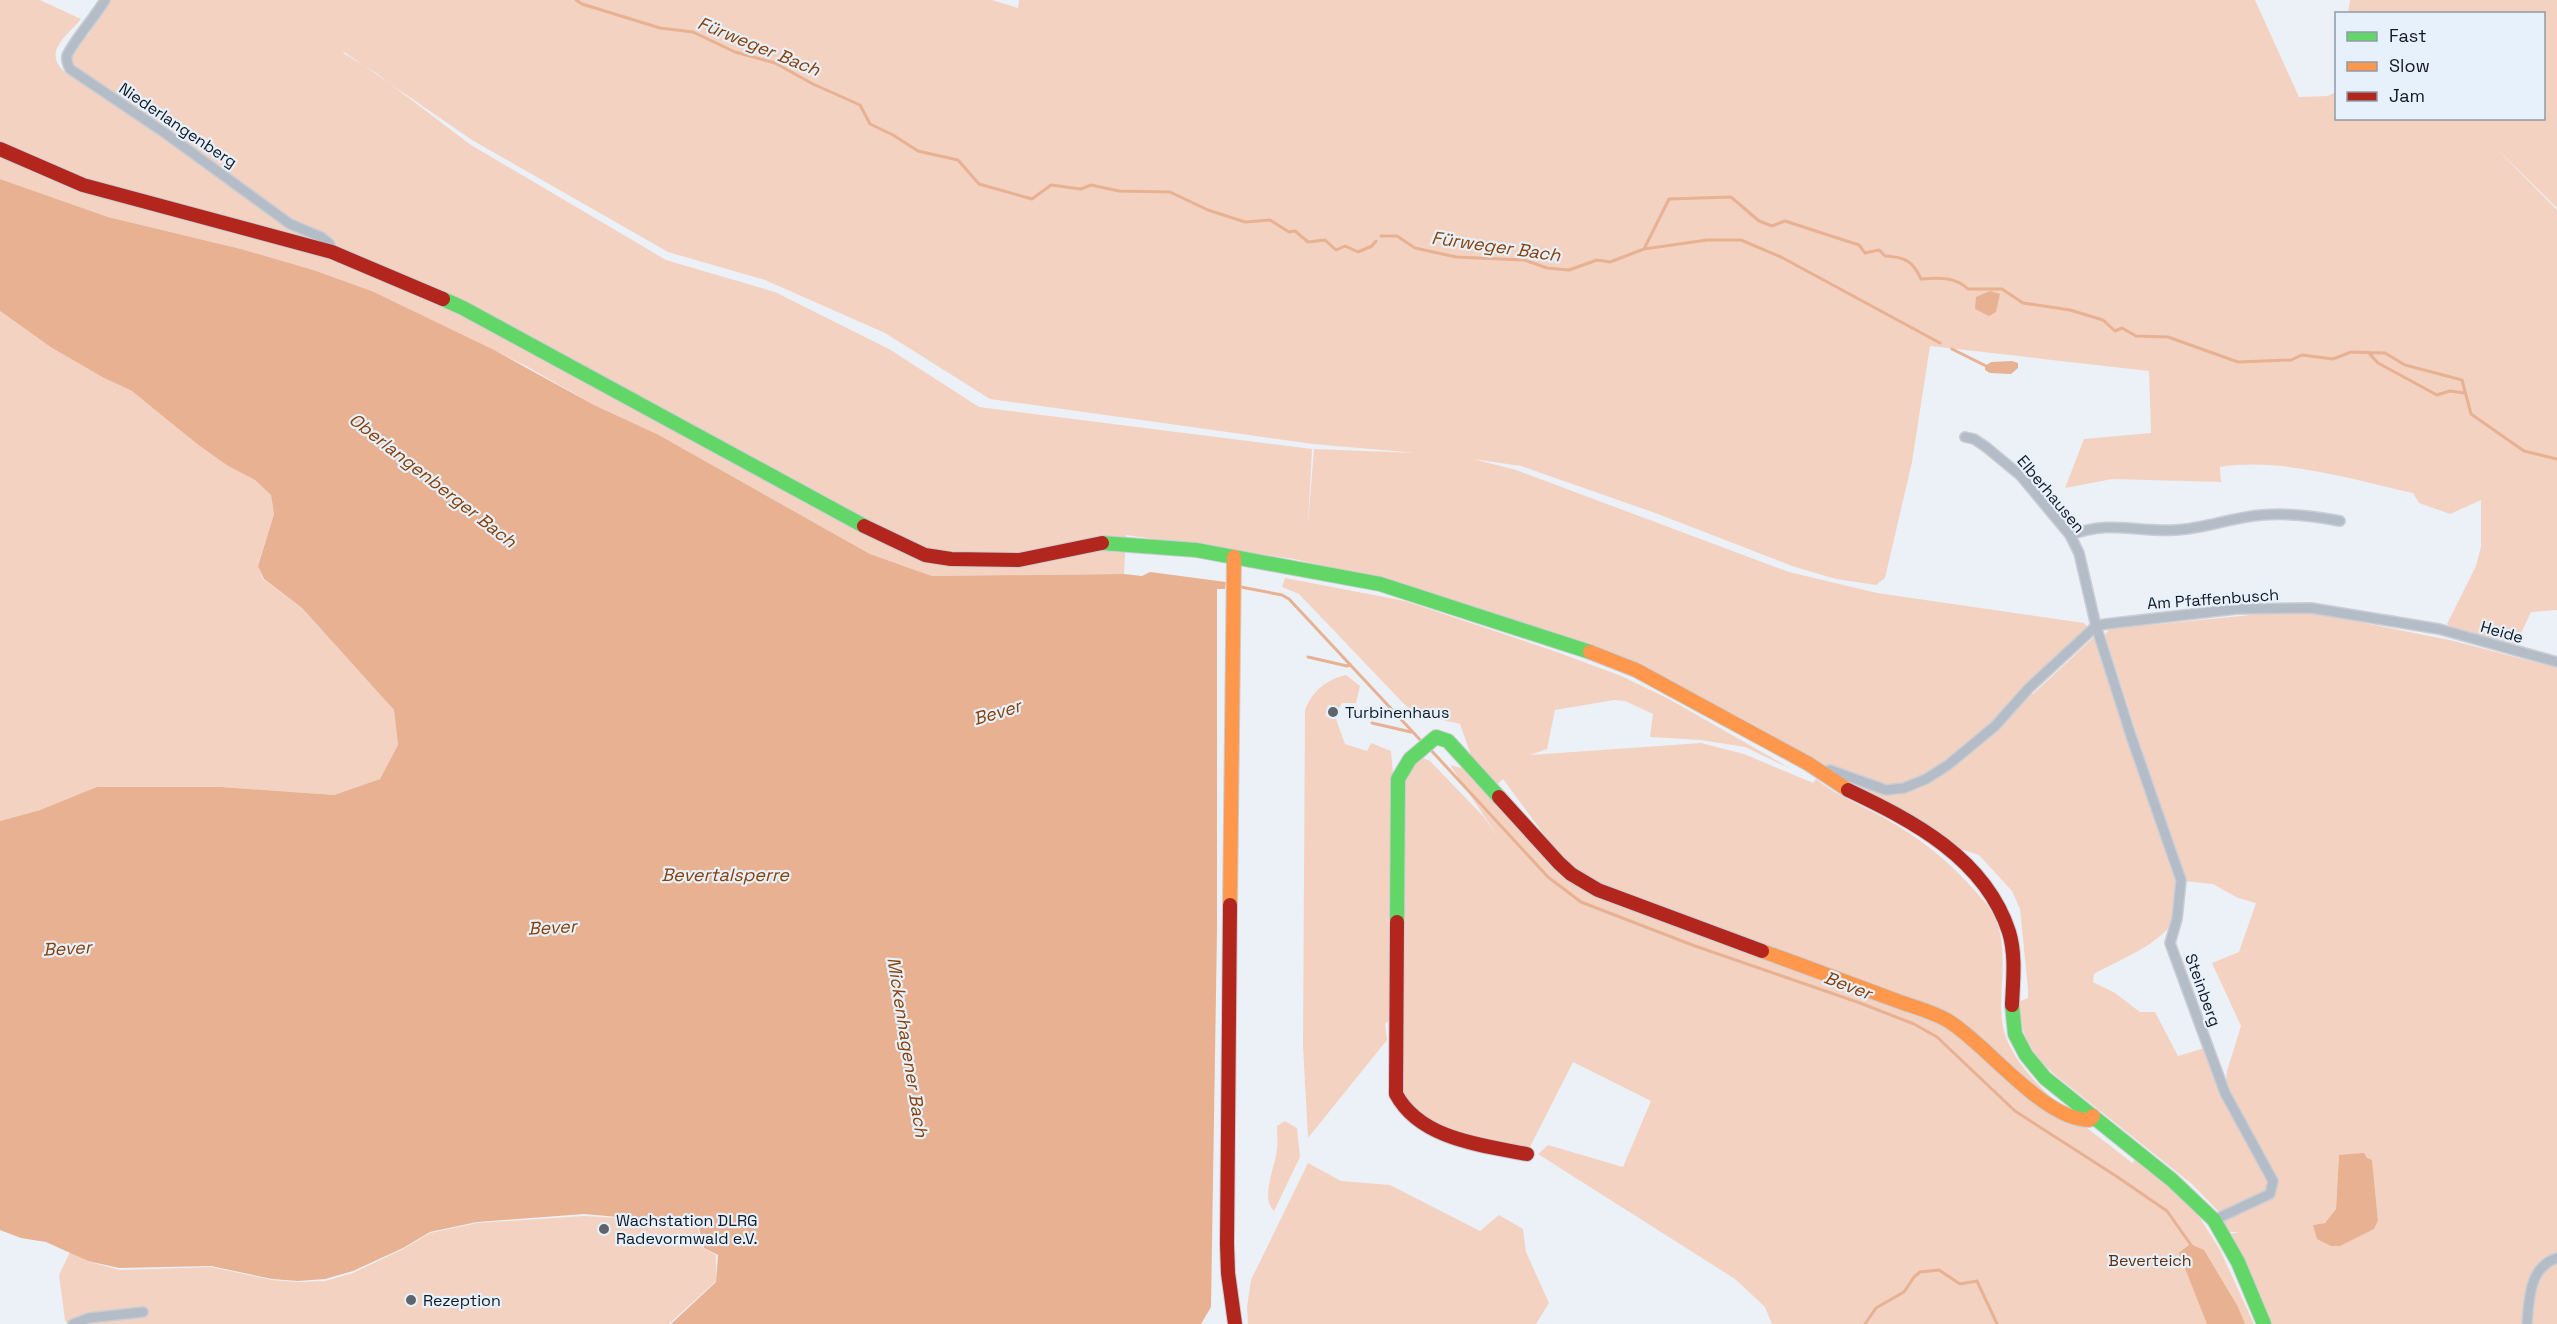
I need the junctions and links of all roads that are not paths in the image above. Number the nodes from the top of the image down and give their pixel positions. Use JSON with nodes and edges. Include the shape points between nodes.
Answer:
{"nodes":[{"id":1,"x":105,"y":0,"type":"edge"},
{"id":2,"x":0,"y":149,"type":"edge"},
{"id":3,"x":332,"y":252,"type":"junction"},
{"id":4,"x":1965,"y":438,"type":"dead end"},
{"id":5,"x":2340,"y":521,"type":"dead end"},
{"id":6,"x":2070,"y":535,"type":"junction"},
{"id":7,"x":1234,"y":557,"type":"junction"},
{"id":8,"x":2096,"y":626,"type":"junction"},
{"id":9,"x":2439,"y":629,"type":"joint"},
{"id":10,"x":2557,"y":662,"type":"edge"},
{"id":11,"x":1823,"y":774,"type":"junction"},
{"id":12,"x":2093,"y":1116,"type":"junction"},
{"id":13,"x":1527,"y":1154,"type":"dead end"},
{"id":14,"x":2214,"y":1220,"type":"junction"},
{"id":15,"x":2557,"y":1258,"type":"edge"},
{"id":16,"x":143,"y":1312,"type":"dead end"},
{"id":17,"x":73,"y":1324,"type":"edge"},
{"id":18,"x":1235,"y":1324,"type":"edge"},
{"id":19,"x":2264,"y":1324,"type":"edge"},
{"id":20,"x":2527,"y":1324,"type":"edge"}],
"edges":[{"from":1,"to":3,"type":"street","name":"Niederlangenberg","via":[[68,51],[70,69],[290,224],[321,237]]},
{"from":2,"to":3,"type":"street","via":[[83,185]]},
{"from":3,"to":7,"type":"street","via":[[463,308],[851,520],[925,555],[1019,560],[1116,542]]},
{"from":4,"to":6,"type":"street","name":"Elberhausen","via":[[1974,439],[2014,470]]},
{"from":5,"to":6,"type":"street","via":[[2318,516],[2261,515],[2194,529],[2109,525]]},
{"from":6,"to":8,"type":"street","name":"Elberhausen","via":[[2079,553]]},
{"from":7,"to":11,"type":"street","via":[[1389,587],[1615,661]]},
{"from":7,"to":18,"type":"street","via":[[1227,1244]]},
{"from":8,"to":9,"type":"street","name":"Am Pfaffenbusch","via":[[2236,609],[2311,608]]},
{"from":8,"to":11,"type":"street","via":[[2029,688],[1995,726],[1926,779],[1886,790],[1830,770]]},
{"from":8,"to":14,"type":"street","name":"Steinberg","via":[[2181,880],[2170,943],[2225,1093],[2273,1181],[2270,1194]]},
{"from":9,"to":10,"type":"street","name":"Heide"},
{"from":11,"to":12,"type":"street","via":[[1928,834],[1956,854],[1987,886],[2005,918],[2012,944],[2012,1018],[2018,1041],[2045,1078]]},
{"from":12,"to":13,"type":"street","via":[[2077,1120],[2053,1107],[2013,1079],[1977,1041],[1948,1020],[1598,890],[1559,863],[1448,741],[1438,736],[1404,765],[1398,779],[1396,1094],[1405,1109],[1435,1130]]},
{"from":12,"to":14,"type":"street"},
{"from":14,"to":19,"type":"street","via":[[2238,1262]]},
{"from":15,"to":20,"type":"street","via":[[2543,1266],[2534,1278]]},
{"from":16,"to":17,"type":"street","via":[[89,1318]]}]}
